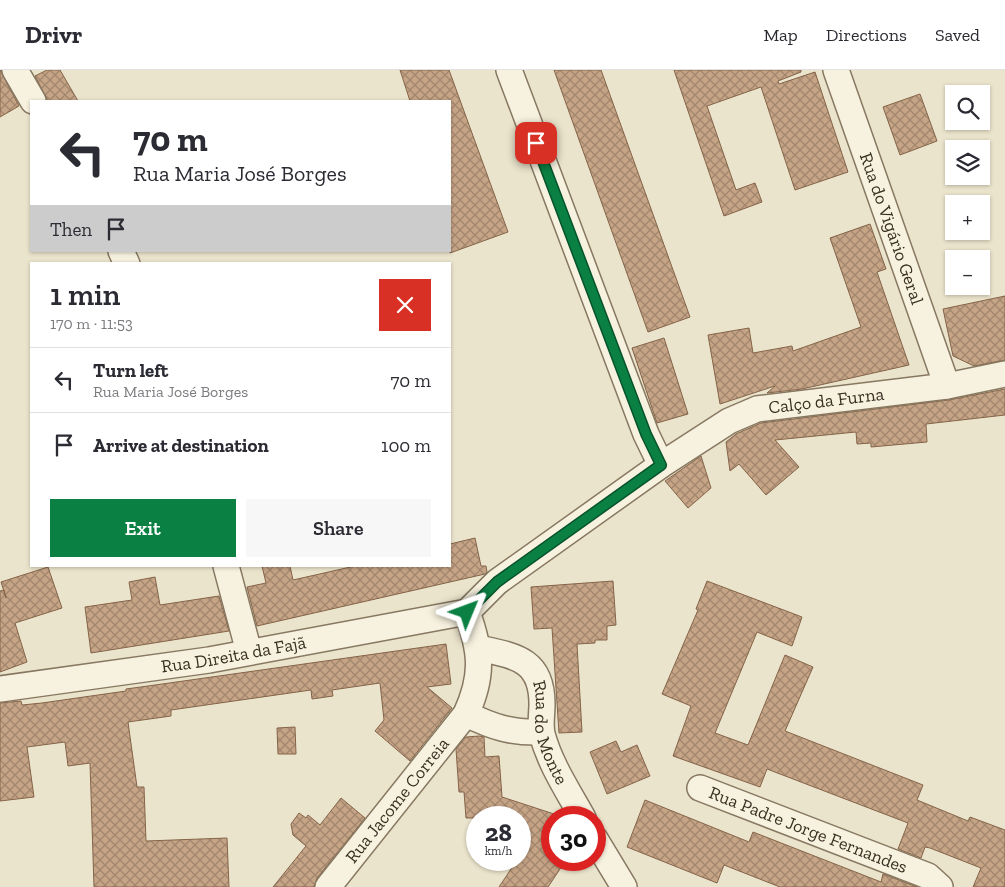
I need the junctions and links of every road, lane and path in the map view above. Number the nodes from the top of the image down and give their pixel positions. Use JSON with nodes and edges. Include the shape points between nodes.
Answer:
{"nodes":[{"id":1,"x":15,"y":70,"type":"edge"},
{"id":2,"x":509,"y":70,"type":"edge"},
{"id":3,"x":836,"y":70,"type":"edge"},
{"id":4,"x":32,"y":100,"type":"edge"},
{"id":5,"x":1005,"y":374,"type":"edge"},
{"id":6,"x":947,"y":386,"type":"junction"},
{"id":7,"x":661,"y":465,"type":"junction"},
{"id":8,"x":226,"y":567,"type":"edge"},
{"id":9,"x":467,"y":612,"type":"junction"},
{"id":10,"x":478,"y":648,"type":"junction"},
{"id":11,"x":249,"y":652,"type":"junction"},
{"id":12,"x":0,"y":689,"type":"edge"},
{"id":13,"x":466,"y":714,"type":"junction"},
{"id":14,"x":541,"y":732,"type":"junction"},
{"id":15,"x":700,"y":788,"type":"dead end"},
{"id":16,"x":576,"y":806,"type":"edge"},
{"id":17,"x":606,"y":857,"type":"edge"},
{"id":18,"x":328,"y":887,"type":"edge"},
{"id":19,"x":624,"y":887,"type":"edge"},
{"id":20,"x":940,"y":887,"type":"edge"}],
"edges":[{"from":1,"to":4,"type":"street"},
{"from":2,"to":7,"type":"street","via":[[646,434]]},
{"from":3,"to":6,"type":"street","name":"Rua do Vigário Geral"},
{"from":5,"to":6,"type":"street","name":"Calço da Furna"},
{"from":6,"to":7,"type":"street","name":"Calço da Furna","via":[[757,409],[729,421]]},
{"from":7,"to":9,"type":"street","name":"Calço da Furna","via":[[497,582]]},
{"from":8,"to":11,"type":"street"},
{"from":9,"to":10,"type":"street","name":"Rua Jacome Correia"},
{"from":9,"to":11,"type":"street","name":"Rua Direita da Fajã"},
{"from":10,"to":13,"type":"street","name":"Rua Jacome Correia","via":[[479,677]]},
{"from":10,"to":14,"type":"street","name":"Rua do Monte","via":[[514,656],[535,672],[541,686]]},
{"from":11,"to":12,"type":"street","name":"Rua Direita da Fajã"},
{"from":13,"to":14,"type":"street","via":[[505,730]]},
{"from":13,"to":18,"type":"street","name":"Rua Jacome Correia"},
{"from":14,"to":16,"type":"street","name":"Rua do Monte"},
{"from":15,"to":20,"type":"street","name":"Rua Padre Jorge Fernandes","via":[[928,876]]},
{"from":17,"to":19,"type":"street"}]}
